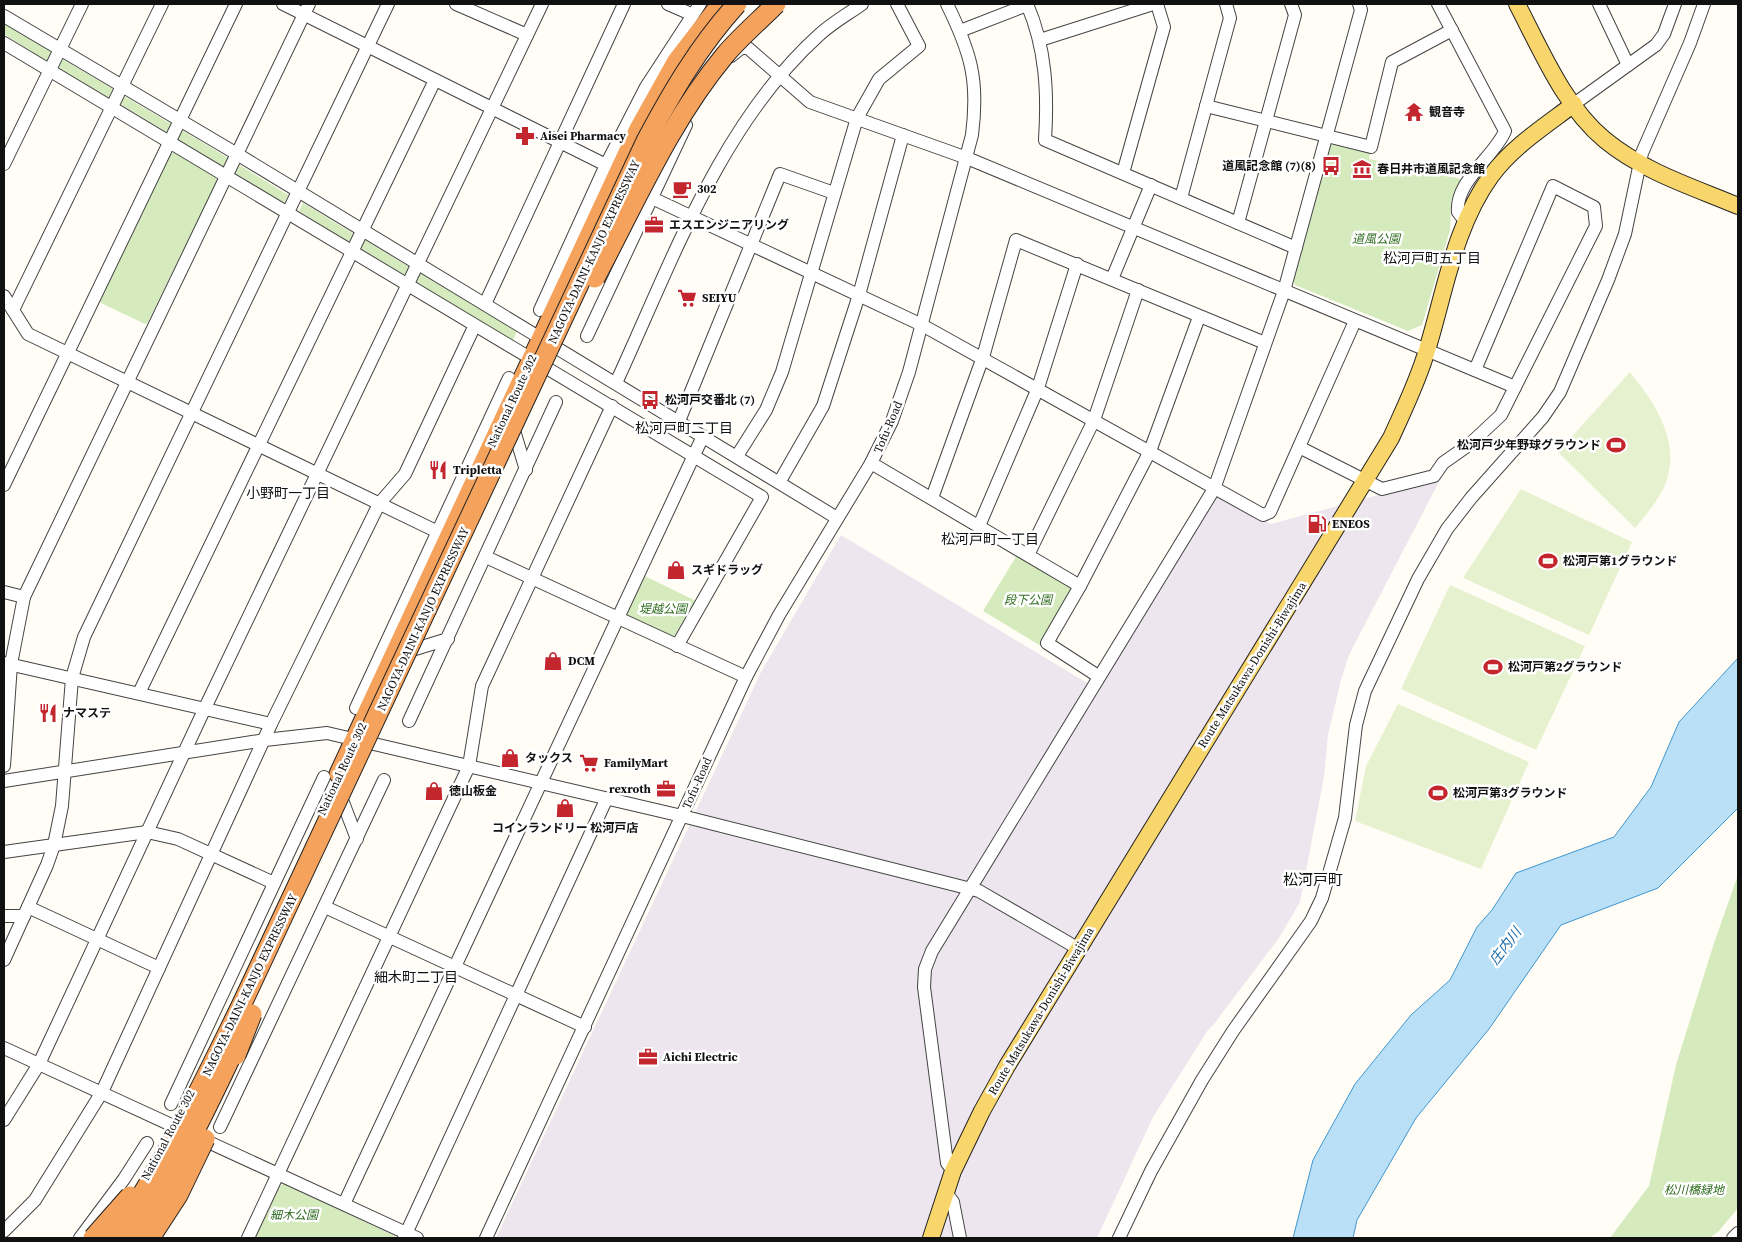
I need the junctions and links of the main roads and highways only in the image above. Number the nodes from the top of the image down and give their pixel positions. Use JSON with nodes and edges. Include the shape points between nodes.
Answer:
{"nodes":[{"id":1,"x":721,"y":4,"type":"edge"},
{"id":2,"x":737,"y":4,"type":"edge"},
{"id":3,"x":752,"y":4,"type":"edge"},
{"id":4,"x":776,"y":4,"type":"edge"},
{"id":5,"x":1517,"y":4,"type":"edge"},
{"id":6,"x":1574,"y":104,"type":"junction"},
{"id":7,"x":1738,"y":206,"type":"edge"},
{"id":8,"x":595,"y":278,"type":"junction"},
{"id":9,"x":246,"y":1011,"type":"junction"},
{"id":10,"x":93,"y":1238,"type":"edge"},
{"id":11,"x":106,"y":1238,"type":"edge"},
{"id":12,"x":114,"y":1238,"type":"edge"},
{"id":13,"x":132,"y":1238,"type":"edge"},
{"id":14,"x":158,"y":1238,"type":"edge"},
{"id":15,"x":931,"y":1238,"type":"edge"}],
"edges":[{"from":1,"to":11,"type":"highway","name":"National Route 302","via":[[678,61],[634,137],[508,410],[481,452],[356,739],[330,780],[305,832],[221,1030],[198,1060],[174,1126],[137,1192]]},
{"from":2,"to":9,"type":"highway","name":"NAGOYA-DAINI-KANJO EXPRESSWAY","bridge":true,"via":[[696,53],[646,142]]},
{"from":3,"to":8,"type":"highway","name":"NAGOYA-DAINI-KANJO EXPRESSWAY","bridge":true,"via":[[711,53],[682,97]]},
{"from":4,"to":8,"type":"highway","bridge":true,"via":[[725,55],[704,84],[663,150]]},
{"from":5,"to":6,"type":"main road"},
{"from":6,"to":7,"type":"main road","via":[[1604,140],[1639,163]]},
{"from":6,"to":15,"type":"main road","name":"Route Matsukawa-Donishi-Biwajima","via":[[1512,152],[1476,199],[1465,220],[1427,352],[1410,398],[1390,438],[998,1081],[953,1171]]},
{"from":8,"to":9,"type":"highway","name":"NAGOYA-DAINI-KANJO EXPRESSWAY"},
{"from":9,"to":10,"type":"highway","bridge":true,"via":[[150,1166],[117,1212]]},
{"from":9,"to":12,"type":"highway","name":"NAGOYA-DAINI-KANJO EXPRESSWAY","bridge":true,"via":[[152,1180]]},
{"from":9,"to":13,"type":"highway","name":"NAGOYA-DAINI-KANJO EXPRESSWAY","bridge":true,"via":[[191,1140]]},
{"from":9,"to":14,"type":"highway","bridge":true,"via":[[202,1145]]}]}
